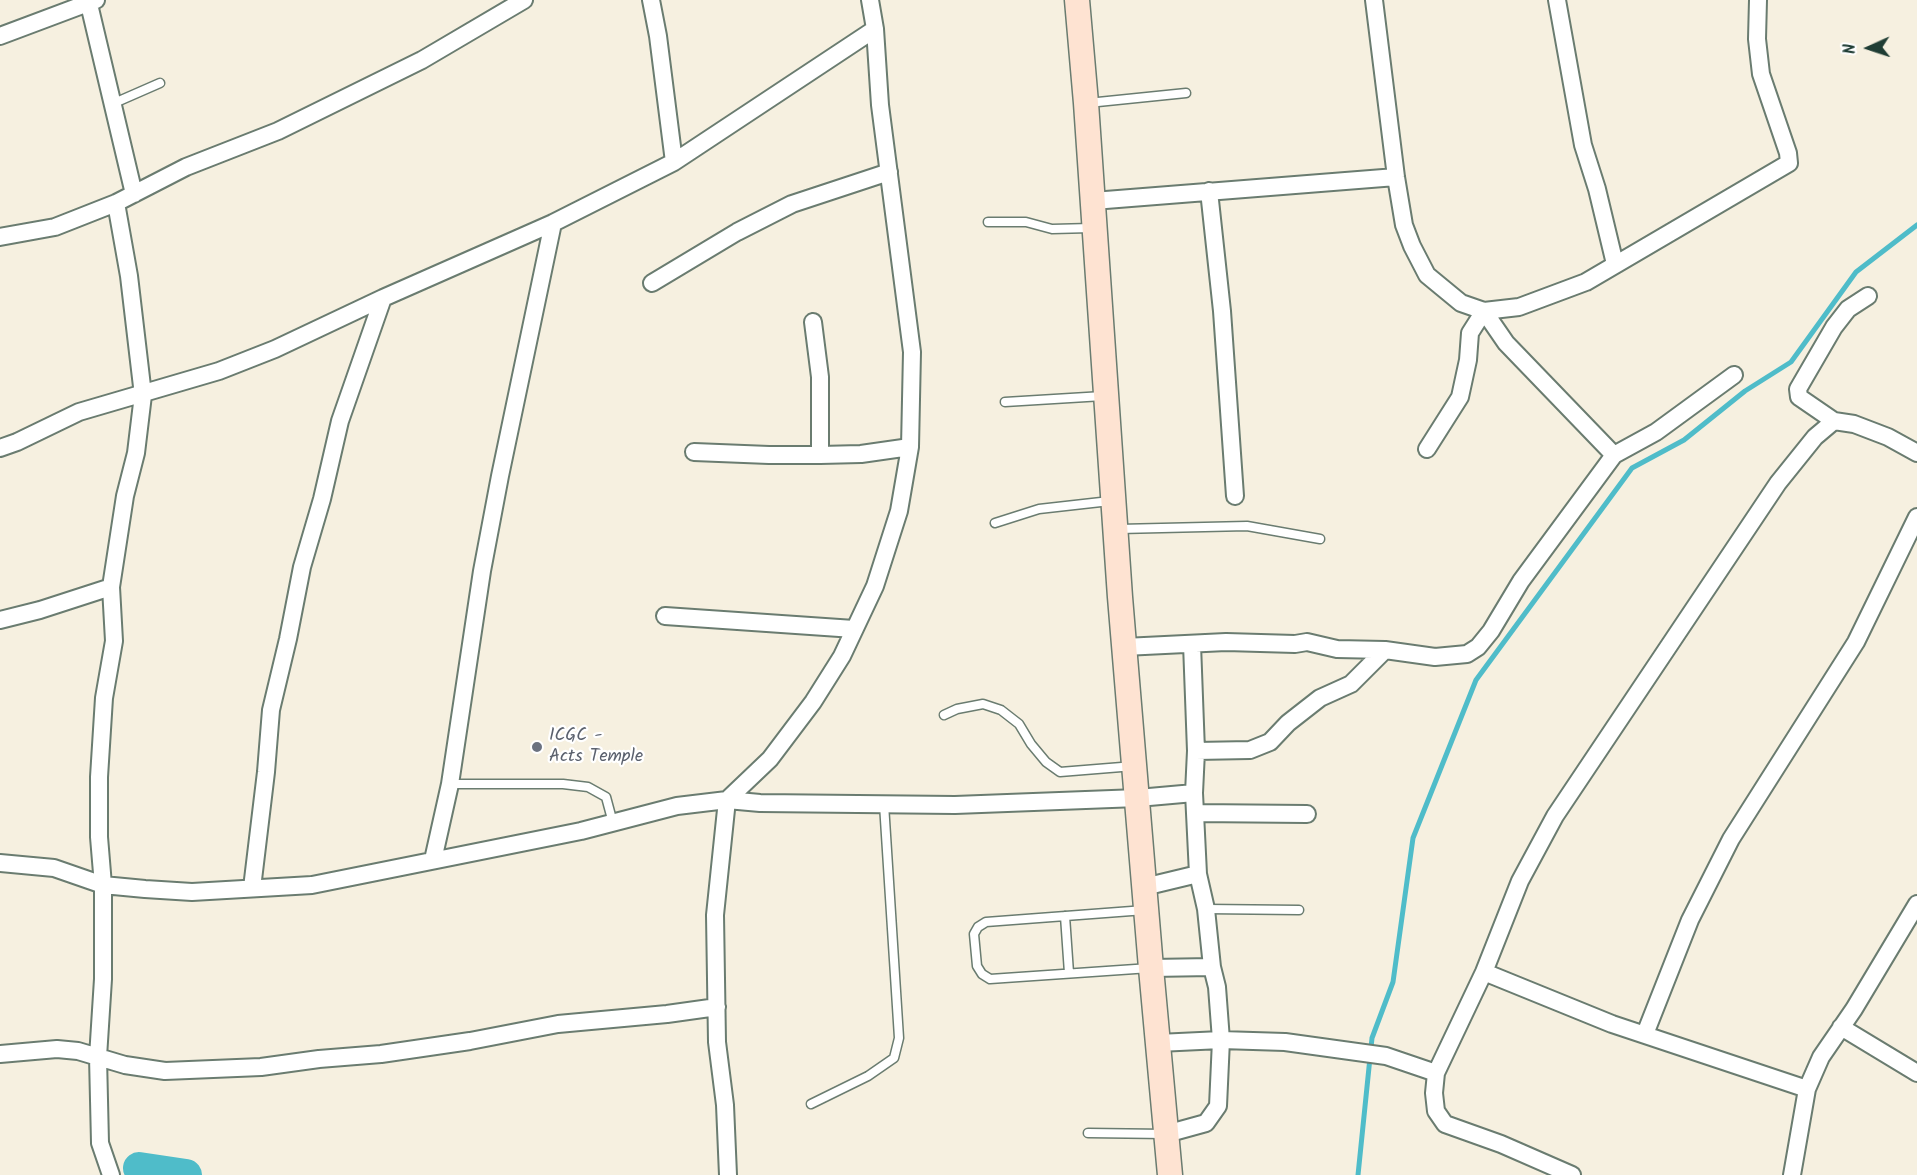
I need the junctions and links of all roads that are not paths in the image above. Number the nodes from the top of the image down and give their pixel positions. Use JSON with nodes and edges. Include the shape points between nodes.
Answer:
{"nodes":[{"id":1,"x":524,"y":0,"type":"edge"},
{"id":2,"x":651,"y":0,"type":"edge"},
{"id":3,"x":870,"y":0,"type":"edge"},
{"id":4,"x":1077,"y":0,"type":"edge"},
{"id":5,"x":1374,"y":0,"type":"edge"},
{"id":6,"x":1557,"y":0,"type":"edge"},
{"id":7,"x":1758,"y":0,"type":"edge"},
{"id":8,"x":90,"y":1,"type":"edge"},
{"id":9,"x":875,"y":29,"type":"junction"},
{"id":10,"x":0,"y":36,"type":"edge"},
{"id":11,"x":160,"y":83,"type":"dead end"},
{"id":12,"x":1186,"y":93,"type":"dead end"},
{"id":13,"x":1086,"y":103,"type":"junction"},
{"id":14,"x":112,"y":104,"type":"junction"},
{"id":15,"x":674,"y":162,"type":"junction"},
{"id":16,"x":889,"y":172,"type":"junction"},
{"id":17,"x":1396,"y":177,"type":"junction"},
{"id":18,"x":1209,"y":191,"type":"junction"},
{"id":19,"x":134,"y":194,"type":"junction"},
{"id":20,"x":1093,"y":201,"type":"junction"},
{"id":21,"x":116,"y":203,"type":"junction"},
{"id":22,"x":988,"y":222,"type":"dead end"},
{"id":23,"x":553,"y":223,"type":"junction"},
{"id":24,"x":1095,"y":228,"type":"junction"},
{"id":25,"x":0,"y":237,"type":"edge"},
{"id":26,"x":1615,"y":264,"type":"junction"},
{"id":27,"x":652,"y":283,"type":"dead end"},
{"id":28,"x":1868,"y":296,"type":"dead end"},
{"id":29,"x":383,"y":298,"type":"junction"},
{"id":30,"x":1484,"y":311,"type":"junction"},
{"id":31,"x":813,"y":322,"type":"dead end"},
{"id":32,"x":1734,"y":375,"type":"dead end"},
{"id":33,"x":143,"y":394,"type":"junction"},
{"id":34,"x":1106,"y":396,"type":"junction"},
{"id":35,"x":1005,"y":402,"type":"dead end"},
{"id":36,"x":1834,"y":421,"type":"junction"},
{"id":37,"x":910,"y":447,"type":"junction"},
{"id":38,"x":0,"y":448,"type":"edge"},
{"id":39,"x":1427,"y":449,"type":"dead end"},
{"id":40,"x":694,"y":452,"type":"dead end"},
{"id":41,"x":1917,"y":453,"type":"edge"},
{"id":42,"x":820,"y":455,"type":"junction"},
{"id":43,"x":1614,"y":455,"type":"junction"},
{"id":44,"x":1235,"y":496,"type":"dead end"},
{"id":45,"x":1114,"y":500,"type":"junction"},
{"id":46,"x":1917,"y":517,"type":"edge"},
{"id":47,"x":995,"y":523,"type":"dead end"},
{"id":48,"x":1115,"y":529,"type":"junction"},
{"id":49,"x":1320,"y":539,"type":"dead end"},
{"id":50,"x":111,"y":587,"type":"junction"},
{"id":51,"x":665,"y":616,"type":"dead end"},
{"id":52,"x":0,"y":620,"type":"edge"},
{"id":53,"x":854,"y":629,"type":"junction"},
{"id":54,"x":1192,"y":644,"type":"junction"},
{"id":55,"x":1124,"y":647,"type":"junction"},
{"id":56,"x":1385,"y":650,"type":"junction"},
{"id":57,"x":944,"y":715,"type":"dead end"},
{"id":58,"x":1196,"y":752,"type":"junction"},
{"id":59,"x":1134,"y":766,"type":"junction"},
{"id":60,"x":450,"y":784,"type":"junction"},
{"id":61,"x":1194,"y":793,"type":"junction"},
{"id":62,"x":1138,"y":798,"type":"junction"},
{"id":63,"x":727,"y":800,"type":"junction"},
{"id":64,"x":884,"y":804,"type":"junction"},
{"id":65,"x":1195,"y":813,"type":"junction"},
{"id":66,"x":1307,"y":814,"type":"dead end"},
{"id":67,"x":613,"y":823,"type":"junction"},
{"id":68,"x":433,"y":860,"type":"junction"},
{"id":69,"x":0,"y":863,"type":"edge"},
{"id":70,"x":1198,"y":874,"type":"junction"},
{"id":71,"x":103,"y":885,"type":"junction"},
{"id":72,"x":252,"y":888,"type":"junction"},
{"id":73,"x":1145,"y":898,"type":"junction"},
{"id":74,"x":1917,"y":904,"type":"edge"},
{"id":75,"x":1206,"y":909,"type":"junction"},
{"id":76,"x":1299,"y":910,"type":"dead end"},
{"id":77,"x":1065,"y":916,"type":"junction"},
{"id":78,"x":1212,"y":967,"type":"junction"},
{"id":79,"x":1150,"y":968,"type":"junction"},
{"id":80,"x":1484,"y":972,"type":"junction"},
{"id":81,"x":1069,"y":974,"type":"junction"},
{"id":82,"x":717,"y":1008,"type":"junction"},
{"id":83,"x":1841,"y":1027,"type":"junction"},
{"id":84,"x":1645,"y":1034,"type":"junction"},
{"id":85,"x":1221,"y":1040,"type":"junction"},
{"id":86,"x":1158,"y":1043,"type":"junction"},
{"id":87,"x":0,"y":1054,"type":"edge"},
{"id":88,"x":98,"y":1057,"type":"junction"},
{"id":89,"x":1436,"y":1073,"type":"junction"},
{"id":90,"x":1917,"y":1073,"type":"edge"},
{"id":91,"x":1807,"y":1089,"type":"junction"},
{"id":92,"x":811,"y":1104,"type":"dead end"},
{"id":93,"x":1088,"y":1133,"type":"dead end"},
{"id":94,"x":1166,"y":1134,"type":"junction"},
{"id":95,"x":1169,"y":1168,"type":"edge"},
{"id":96,"x":111,"y":1175,"type":"edge"},
{"id":97,"x":728,"y":1175,"type":"edge"},
{"id":98,"x":1572,"y":1175,"type":"edge"},
{"id":99,"x":1792,"y":1175,"type":"edge"}],
"edges":[{"from":1,"to":19,"type":"street","via":[[412,65],[278,131],[186,167]]},
{"from":2,"to":15,"type":"street"},
{"from":3,"to":9,"type":"street"},
{"from":4,"to":13,"type":"main road"},
{"from":5,"to":17,"type":"street"},
{"from":6,"to":26,"type":"street","via":[[1577,119]]},
{"from":7,"to":26,"type":"street","via":[[1761,74],[1789,163]]},
{"from":8,"to":10,"type":"street"},
{"from":8,"to":14,"type":"street"},
{"from":9,"to":15,"type":"street"},
{"from":9,"to":16,"type":"street"},
{"from":11,"to":14,"type":"lane"},
{"from":12,"to":13,"type":"lane"},
{"from":13,"to":20,"type":"main road"},
{"from":14,"to":19,"type":"street"},
{"from":15,"to":23,"type":"street"},
{"from":16,"to":27,"type":"street","via":[[792,204]]},
{"from":16,"to":37,"type":"street","via":[[912,352]]},
{"from":17,"to":18,"type":"street"},
{"from":17,"to":30,"type":"street","via":[[1404,225],[1427,275],[1461,303]]},
{"from":18,"to":20,"type":"street"},
{"from":18,"to":44,"type":"street"},
{"from":19,"to":21,"type":"street"},
{"from":20,"to":24,"type":"main road"},
{"from":21,"to":25,"type":"street","via":[[54,227]]},
{"from":21,"to":33,"type":"street"},
{"from":22,"to":24,"type":"lane","via":[[1026,222],[1052,229]]},
{"from":23,"to":29,"type":"street"},
{"from":23,"to":60,"type":"street","via":[[482,571]]},
{"from":24,"to":34,"type":"main road"},
{"from":26,"to":30,"type":"street","via":[[1564,291],[1519,307]]},
{"from":28,"to":36,"type":"street","via":[[1848,309],[1834,327],[1798,389],[1799,397]]},
{"from":29,"to":33,"type":"street","via":[[229,368]]},
{"from":29,"to":72,"type":"street","via":[[340,421],[302,567],[271,710]]},
{"from":30,"to":39,"type":"street","via":[[1470,333],[1460,397]]},
{"from":30,"to":43,"type":"street","via":[[1506,343]]},
{"from":31,"to":42,"type":"street","via":[[820,377]]},
{"from":32,"to":43,"type":"street","via":[[1656,432]]},
{"from":33,"to":38,"type":"street","via":[[79,412]]},
{"from":33,"to":50,"type":"street"},
{"from":34,"to":35,"type":"lane"},
{"from":34,"to":45,"type":"main road"},
{"from":36,"to":41,"type":"street","via":[[1888,437]]},
{"from":36,"to":80,"type":"street","via":[[1815,437],[1778,483],[1555,816],[1520,881]]},
{"from":37,"to":42,"type":"street"},
{"from":37,"to":53,"type":"street","via":[[899,511],[875,586]]},
{"from":40,"to":42,"type":"street"},
{"from":43,"to":56,"type":"street","via":[[1521,581],[1478,647],[1452,657]]},
{"from":45,"to":47,"type":"lane","via":[[1039,508]]},
{"from":45,"to":48,"type":"main road"},
{"from":46,"to":84,"type":"street","via":[[1856,642],[1731,838],[1690,920]]},
{"from":48,"to":49,"type":"lane","via":[[1247,526]]},
{"from":48,"to":55,"type":"main road"},
{"from":50,"to":52,"type":"street"},
{"from":50,"to":71,"type":"street","via":[[114,641],[104,698],[99,777]]},
{"from":51,"to":53,"type":"street"},
{"from":53,"to":63,"type":"street","via":[[813,702],[770,759]]},
{"from":54,"to":55,"type":"street"},
{"from":54,"to":56,"type":"street","via":[[1307,642],[1337,649]]},
{"from":54,"to":58,"type":"street"},
{"from":55,"to":59,"type":"main road"},
{"from":56,"to":58,"type":"street","via":[[1352,684],[1320,698],[1270,742],[1250,750]]},
{"from":57,"to":59,"type":"lane","via":[[983,705],[1001,710],[1019,724],[1046,762],[1060,772]]},
{"from":58,"to":61,"type":"street"},
{"from":59,"to":62,"type":"main road"},
{"from":60,"to":67,"type":"lane","via":[[563,784],[588,788],[606,797]]},
{"from":60,"to":68,"type":"street"},
{"from":61,"to":62,"type":"street"},
{"from":61,"to":65,"type":"street"},
{"from":62,"to":64,"type":"street"},
{"from":62,"to":73,"type":"main road"},
{"from":63,"to":64,"type":"street"},
{"from":63,"to":67,"type":"street","via":[[677,806]]},
{"from":63,"to":82,"type":"street","via":[[715,915]]},
{"from":64,"to":92,"type":"lane","via":[[899,1038],[894,1058],[868,1076]]},
{"from":65,"to":66,"type":"street"},
{"from":65,"to":70,"type":"street"},
{"from":67,"to":68,"type":"street"},
{"from":68,"to":72,"type":"street","via":[[312,885]]},
{"from":69,"to":71,"type":"street","via":[[54,868]]},
{"from":70,"to":73,"type":"street"},
{"from":70,"to":75,"type":"street"},
{"from":71,"to":72,"type":"street","via":[[192,892]]},
{"from":71,"to":88,"type":"street"},
{"from":73,"to":77,"type":"lane"},
{"from":73,"to":79,"type":"main road"},
{"from":74,"to":83,"type":"street"},
{"from":75,"to":76,"type":"lane"},
{"from":75,"to":78,"type":"street"},
{"from":77,"to":81,"type":"lane"},
{"from":77,"to":81,"type":"lane","via":[[986,922],[974,933],[977,966],[990,979]]},
{"from":78,"to":79,"type":"street"},
{"from":78,"to":85,"type":"street"},
{"from":79,"to":81,"type":"lane"},
{"from":79,"to":86,"type":"main road"},
{"from":80,"to":84,"type":"street"},
{"from":80,"to":89,"type":"street"},
{"from":82,"to":88,"type":"street","via":[[558,1024],[414,1049],[261,1067],[165,1071]]},
{"from":82,"to":97,"type":"street"},
{"from":83,"to":90,"type":"street"},
{"from":83,"to":91,"type":"street"},
{"from":84,"to":91,"type":"street"},
{"from":85,"to":86,"type":"street"},
{"from":85,"to":89,"type":"street","via":[[1285,1042],[1360,1052],[1386,1056]]},
{"from":85,"to":94,"type":"street","via":[[1218,1106],[1206,1123]]},
{"from":86,"to":94,"type":"main road"},
{"from":87,"to":88,"type":"street","via":[[57,1049]]},
{"from":88,"to":96,"type":"street","via":[[100,1143]]},
{"from":89,"to":98,"type":"street","via":[[1436,1111],[1445,1124]]},
{"from":91,"to":99,"type":"street"},
{"from":93,"to":94,"type":"lane"},
{"from":94,"to":95,"type":"main road"}]}
